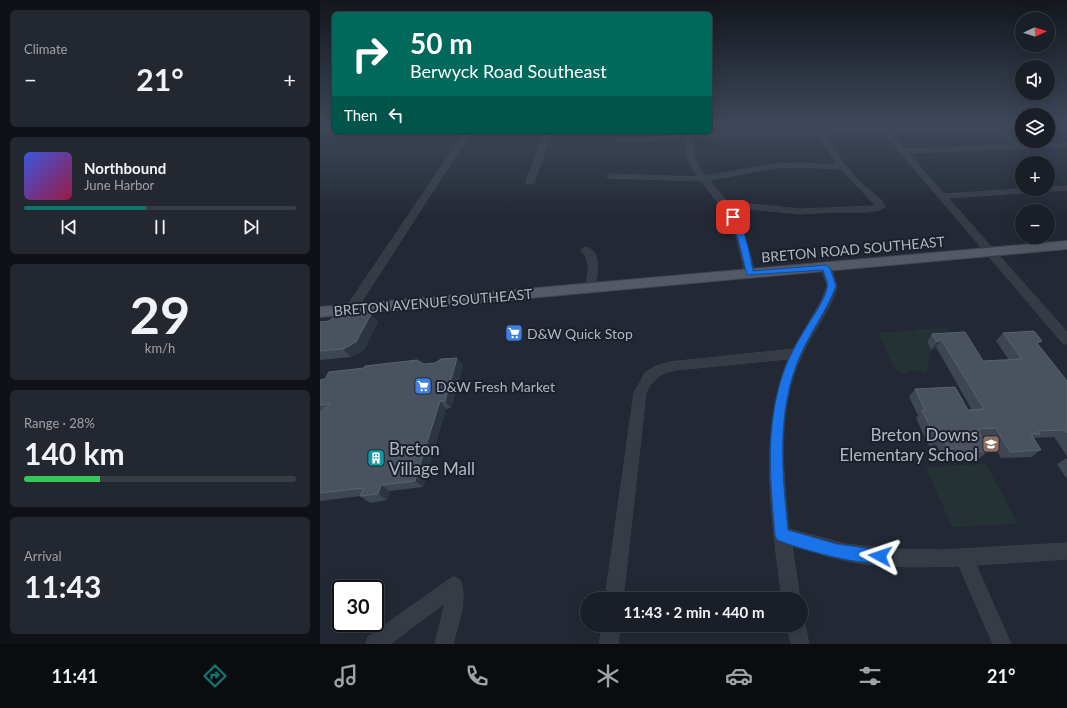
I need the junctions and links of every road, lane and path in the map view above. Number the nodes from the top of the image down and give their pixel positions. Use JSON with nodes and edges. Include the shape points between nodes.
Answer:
{"nodes":[{"id":1,"x":452,"y":156,"type":"edge"},
{"id":2,"x":540,"y":156,"type":"edge"},
{"id":3,"x":690,"y":156,"type":"edge"},
{"id":4,"x":837,"y":156,"type":"edge"},
{"id":5,"x":908,"y":156,"type":"edge"},
{"id":6,"x":843,"y":167,"type":"junction"},
{"id":7,"x":610,"y":176,"type":"dead end"},
{"id":8,"x":704,"y":179,"type":"junction"},
{"id":9,"x":530,"y":182,"type":"dead end"},
{"id":10,"x":1067,"y":188,"type":"edge"},
{"id":11,"x":944,"y":196,"type":"junction"},
{"id":12,"x":728,"y":208,"type":"junction"},
{"id":13,"x":1067,"y":245,"type":"edge"},
{"id":14,"x":586,"y":250,"type":"dead end"},
{"id":15,"x":992,"y":252,"type":"junction"},
{"id":16,"x":826,"y":268,"type":"junction"},
{"id":17,"x":750,"y":274,"type":"junction"},
{"id":18,"x":590,"y":288,"type":"junction"},
{"id":19,"x":545,"y":292,"type":"joint"},
{"id":20,"x":351,"y":309,"type":"junction"},
{"id":21,"x":320,"y":312,"type":"edge"},
{"id":22,"x":1062,"y":327,"type":"edge"},
{"id":23,"x":1067,"y":340,"type":"edge"},
{"id":24,"x":796,"y":354,"type":"junction"},
{"id":25,"x":782,"y":535,"type":"junction"},
{"id":26,"x":1067,"y":551,"type":"edge"},
{"id":27,"x":963,"y":556,"type":"junction"},
{"id":28,"x":615,"y":592,"type":"edge"},
{"id":29,"x":790,"y":592,"type":"edge"},
{"id":30,"x":610,"y":632,"type":"edge"},
{"id":31,"x":797,"y":632,"type":"edge"},
{"id":32,"x":375,"y":644,"type":"edge"},
{"id":33,"x":444,"y":644,"type":"edge"},
{"id":34,"x":609,"y":644,"type":"edge"},
{"id":35,"x":800,"y":644,"type":"edge"},
{"id":36,"x":1002,"y":644,"type":"edge"}],
"edges":[{"from":1,"to":20,"type":"street"},
{"from":2,"to":9,"type":"street"},
{"from":3,"to":8,"type":"street"},
{"from":4,"to":6,"type":"street"},
{"from":5,"to":11,"type":"street"},
{"from":6,"to":8,"type":"street","via":[[776,166]]},
{"from":6,"to":12,"type":"street","via":[[880,203],[881,207],[874,210],[837,209],[803,212],[746,206]]},
{"from":7,"to":8,"type":"street"},
{"from":8,"to":12,"type":"street"},
{"from":10,"to":11,"type":"street"},
{"from":11,"to":15,"type":"street"},
{"from":12,"to":17,"type":"street","via":[[739,230]]},
{"from":13,"to":15,"type":"main road","name":"BRETON ROAD SOUTHEAST"},
{"from":14,"to":18,"type":"street","via":[[591,253],[593,259]]},
{"from":15,"to":16,"type":"main road","name":"BRETON ROAD SOUTHEAST"},
{"from":15,"to":22,"type":"street"},
{"from":16,"to":17,"type":"main road","name":"BRETON ROAD SOUTHEAST"},
{"from":16,"to":24,"type":"street","via":[[832,286]]},
{"from":17,"to":18,"type":"main road","name":"BRETON ROAD SOUTHEAST"},
{"from":18,"to":19,"type":"main road","name":"BRETON ROAD SOUTHEAST"},
{"from":19,"to":20,"type":"main road","name":"BRETON AVENUE SOUTHEAST"},
{"from":20,"to":21,"type":"main road","name":"BRETON AVENUE SOUTHEAST"},
{"from":22,"to":23,"type":"street"},
{"from":24,"to":25,"type":"street","via":[[780,404],[777,438],[776,475]]},
{"from":24,"to":28,"type":"street","via":[[676,365],[663,368],[644,381],[640,393]]},
{"from":25,"to":27,"type":"street","via":[[837,551],[868,556]]},
{"from":25,"to":29,"type":"street"},
{"from":26,"to":27,"type":"street"},
{"from":27,"to":36,"type":"street"},
{"from":30,"to":34,"type":"street"},
{"from":31,"to":35,"type":"street"},
{"from":32,"to":33,"type":"street","via":[[454,586],[454,603]]}]}
